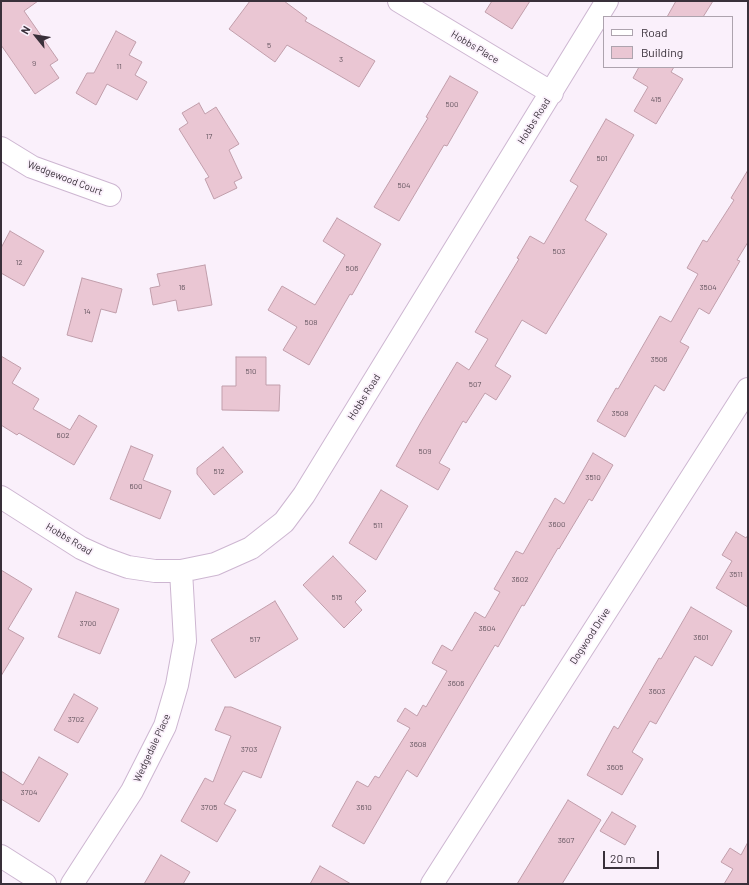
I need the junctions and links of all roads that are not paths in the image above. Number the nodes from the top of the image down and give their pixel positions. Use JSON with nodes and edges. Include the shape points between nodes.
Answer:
{"nodes":[{"id":1,"x":399,"y":1,"type":"edge"},
{"id":2,"x":607,"y":1,"type":"edge"},
{"id":3,"x":552,"y":93,"type":"junction"},
{"id":4,"x":1,"y":148,"type":"edge"},
{"id":5,"x":110,"y":195,"type":"dead end"},
{"id":6,"x":748,"y":389,"type":"edge"},
{"id":7,"x":1,"y":497,"type":"edge"},
{"id":8,"x":181,"y":571,"type":"junction"},
{"id":9,"x":1,"y":856,"type":"edge"},
{"id":10,"x":45,"y":884,"type":"edge"},
{"id":11,"x":72,"y":884,"type":"edge"},
{"id":12,"x":432,"y":884,"type":"edge"}],
"edges":[{"from":1,"to":3,"type":"street","name":"Hobbs Place"},
{"from":2,"to":3,"type":"street","name":"Hobbs Road"},
{"from":3,"to":8,"type":"street","name":"Hobbs Road","via":[[304,495],[284,522],[251,548],[215,564]]},
{"from":4,"to":5,"type":"street","name":"Wedgewood Court","via":[[32,166]]},
{"from":6,"to":12,"type":"street","name":"Dogwood Drive"},
{"from":7,"to":8,"type":"street","name":"Hobbs Road","via":[[81,548],[103,558],[128,567]]},
{"from":8,"to":11,"type":"street","name":"Wedgedale Place","via":[[185,641],[177,686],[165,726],[132,791]]},
{"from":9,"to":10,"type":"street"}]}
